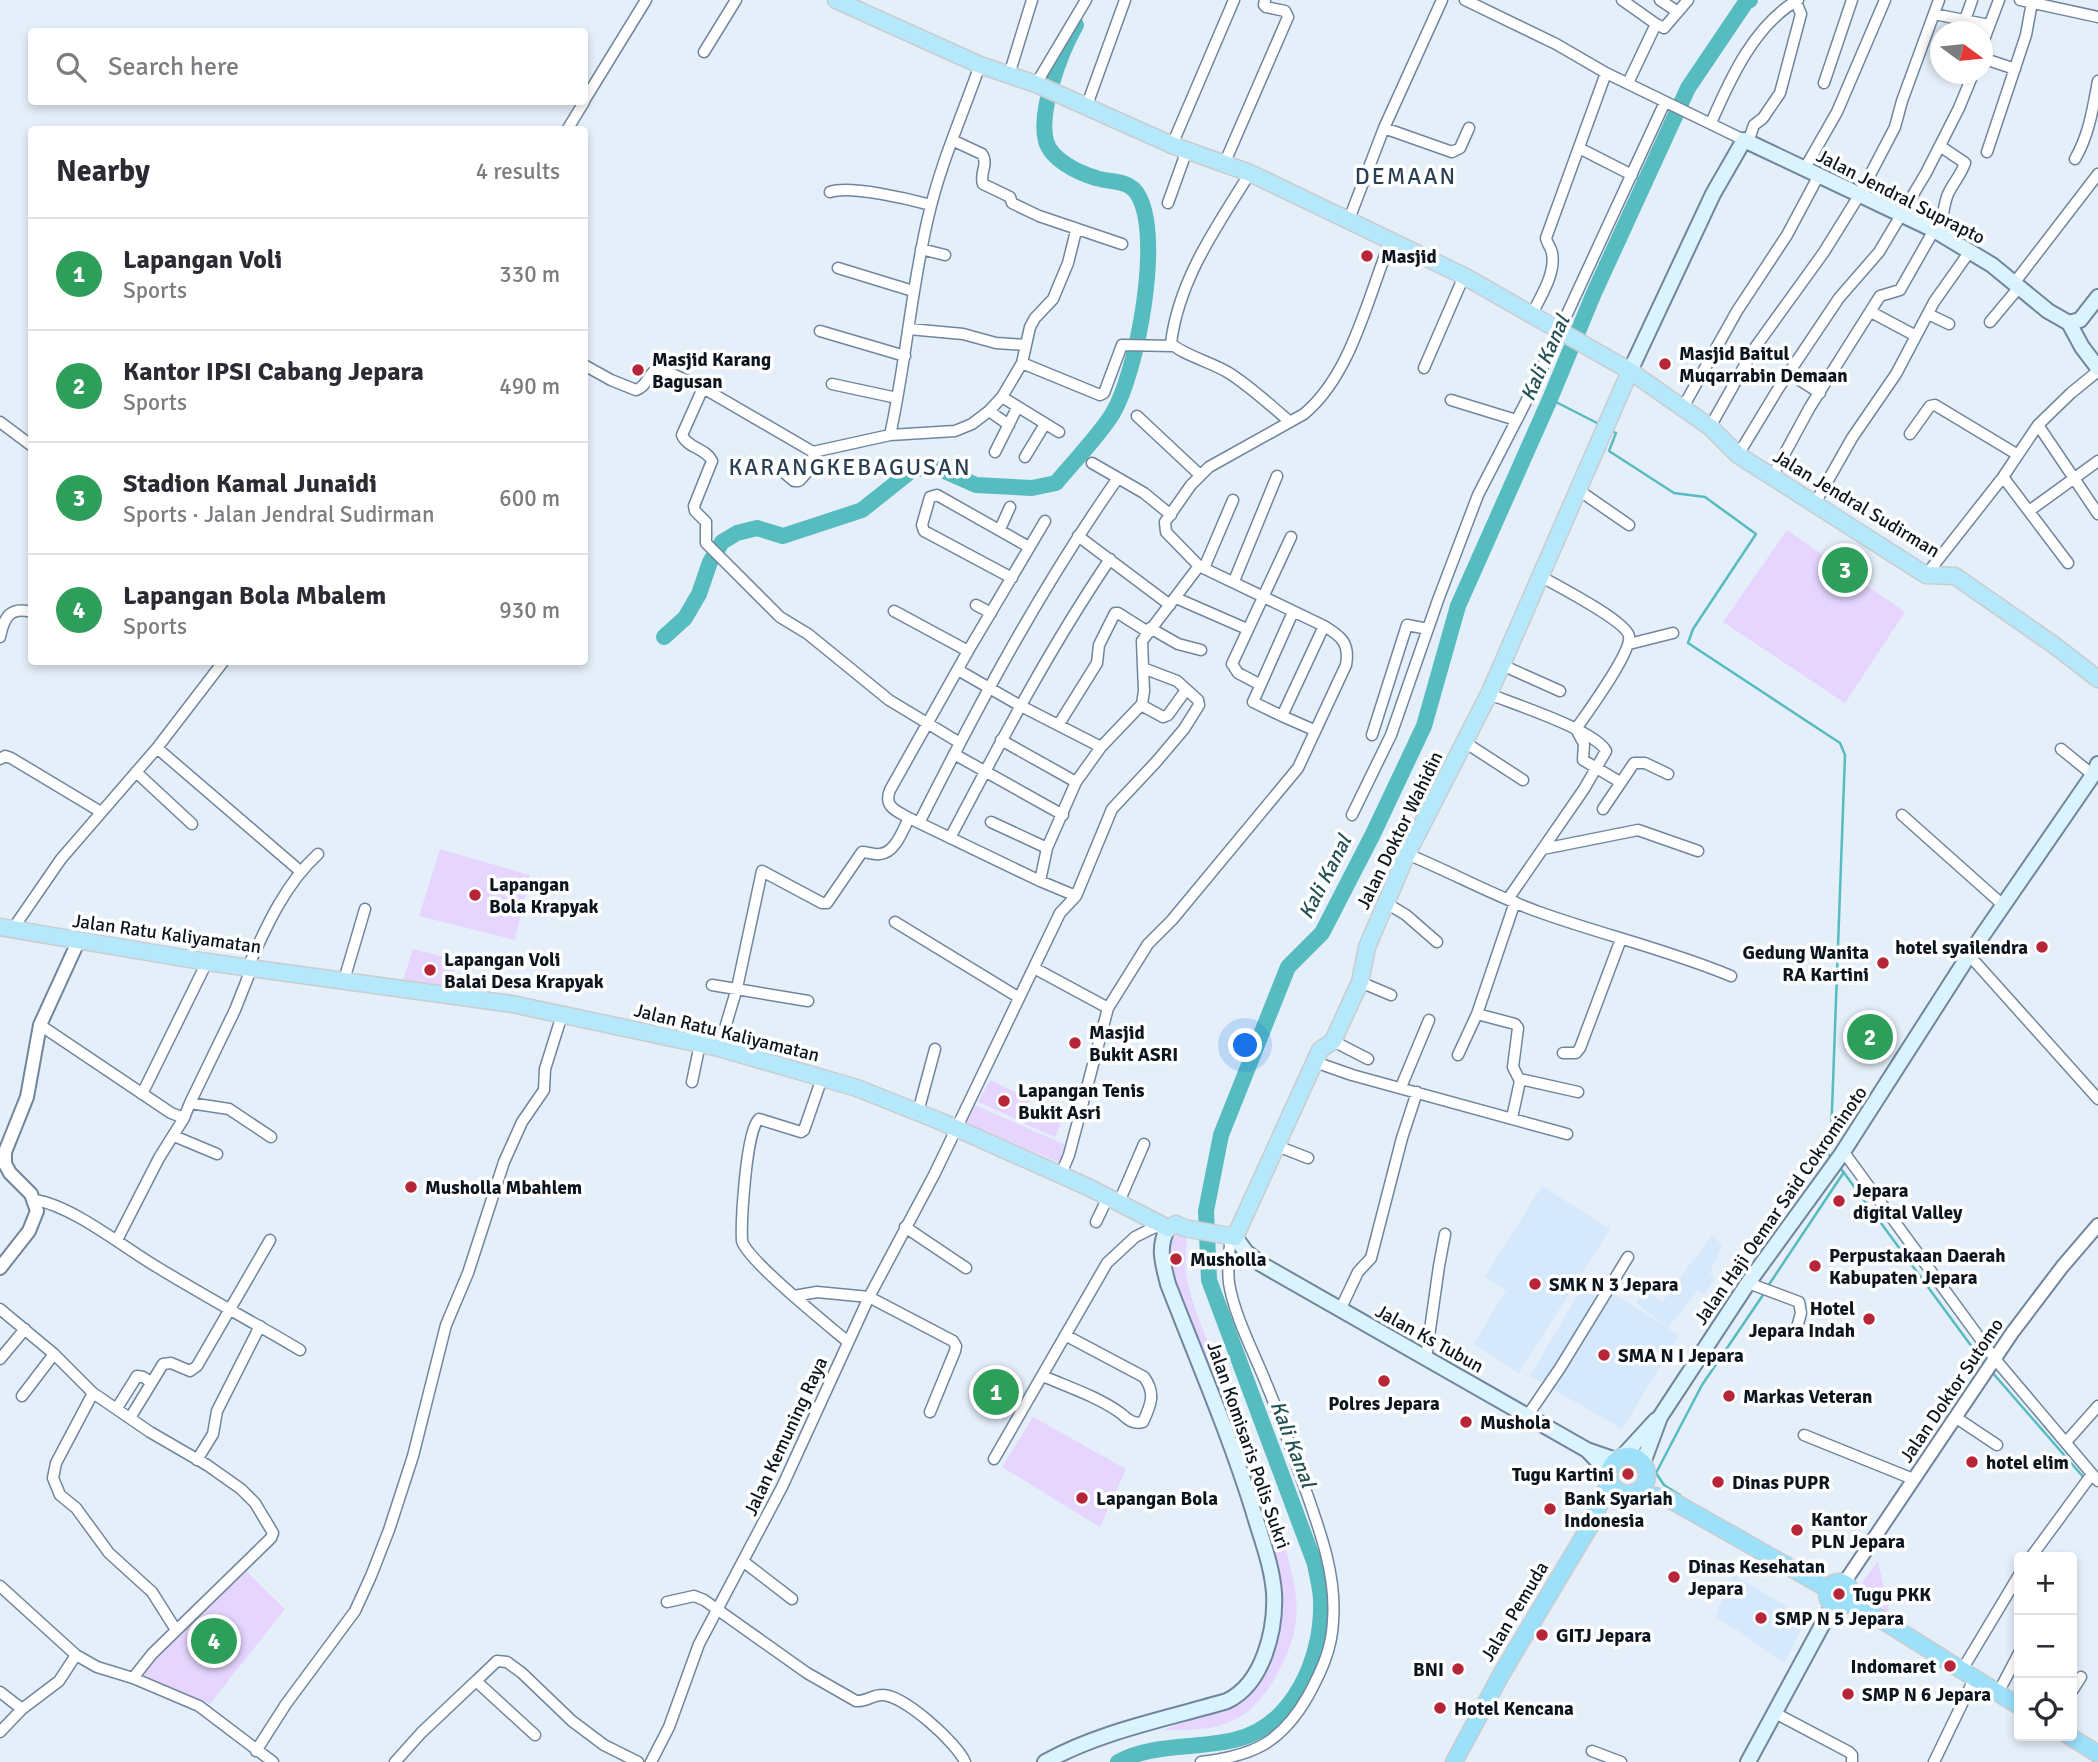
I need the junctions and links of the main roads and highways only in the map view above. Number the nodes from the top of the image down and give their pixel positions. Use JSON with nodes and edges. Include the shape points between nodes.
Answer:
{"nodes":[{"id":1,"x":836,"y":0,"type":"edge"},
{"id":2,"x":2098,"y":297,"type":"edge"},
{"id":3,"x":2069,"y":323,"type":"junction"},
{"id":4,"x":2098,"y":369,"type":"edge"},
{"id":5,"x":1630,"y":371,"type":"junction"},
{"id":6,"x":2098,"y":679,"type":"edge"},
{"id":7,"x":2096,"y":771,"type":"edge"},
{"id":8,"x":6,"y":928,"type":"edge"},
{"id":9,"x":1171,"y":1226,"type":"junction"},
{"id":10,"x":1231,"y":1236,"type":"junction"},
{"id":11,"x":1660,"y":1417,"type":"junction"},
{"id":12,"x":1644,"y":1467,"type":"junction"},
{"id":13,"x":1619,"y":1476,"type":"junction"},
{"id":14,"x":1669,"y":1499,"type":"junction"},
{"id":15,"x":1828,"y":1589,"type":"junction"},
{"id":16,"x":1850,"y":1600,"type":"junction"},
{"id":17,"x":1833,"y":1605,"type":"junction"},
{"id":18,"x":2014,"y":1703,"type":"edge"},
{"id":19,"x":2077,"y":1741,"type":"edge"},
{"id":20,"x":2098,"y":1754,"type":"edge"},
{"id":21,"x":1066,"y":1758,"type":"edge"},
{"id":22,"x":1045,"y":1762,"type":"edge"},
{"id":23,"x":1454,"y":1762,"type":"edge"},
{"id":24,"x":1748,"y":1762,"type":"edge"}],
"edges":[{"from":1,"to":5,"type":"main road","name":"Jalan Jendral Sudirman","via":[[980,65],[1065,95],[1179,148],[1250,173],[1464,276]]},
{"from":2,"to":3,"type":"main road","via":[[2080,320]]},
{"from":3,"to":4,"type":"main road"},
{"from":3,"to":5,"type":"main road","name":"Jalan Jendral Suprapto","via":[[1970,251],[1746,141],[1713,194]]},
{"from":5,"to":6,"type":"main road","name":"Jalan Jendral Sudirman","via":[[1710,427],[1738,455],[1926,575],[1955,576]]},
{"from":5,"to":10,"type":"main road","name":"Jalan Doktor Wahidin","via":[[1489,694],[1407,854],[1333,1041],[1320,1050]]},
{"from":7,"to":11,"type":"main road","name":"Jalan Haji Oemar Said Cokrominoto","via":[[1969,955],[1760,1288]]},
{"from":8,"to":9,"type":"main road","name":"Jalan Ratu Kaliyamatan","via":[[207,962],[512,1004],[719,1048],[857,1088],[918,1112]]},
{"from":9,"to":10,"type":"main road","name":"Jalan Ratu Kaliyamatan"},
{"from":9,"to":21,"type":"main road","name":"Jalan Komisaris Polis Sukri","via":[[1161,1247],[1168,1284],[1239,1466],[1269,1563],[1272,1626],[1253,1677],[1237,1696],[1109,1734]]},
{"from":10,"to":13,"type":"main road","name":"Jalan Ks Tubun","via":[[1261,1264],[1528,1415],[1587,1450]]},
{"from":11,"to":12,"type":"main road","name":"Jalan Haji Oemar Said Cokrominoto"},
{"from":11,"to":13,"type":"main road"},
{"from":12,"to":13,"type":"highway","via":[[1630,1456]]},
{"from":12,"to":13,"type":"highway","name":"Jalan Pemuda","via":[[1644,1483]]},
{"from":12,"to":14,"type":"highway"},
{"from":13,"to":14,"type":"highway"},
{"from":13,"to":23,"type":"highway","name":"Jalan Pemuda"},
{"from":14,"to":15,"type":"highway"},
{"from":15,"to":16,"type":"highway","via":[[1844,1583]]},
{"from":15,"to":17,"type":"highway","via":[[1827,1598]]},
{"from":16,"to":17,"type":"highway","via":[[1843,1606]]},
{"from":16,"to":18,"type":"highway"},
{"from":17,"to":24,"type":"main road"},
{"from":19,"to":20,"type":"highway"},
{"from":21,"to":22,"type":"main road","name":"Jalan Komisaris Polis Sukri"}]}
